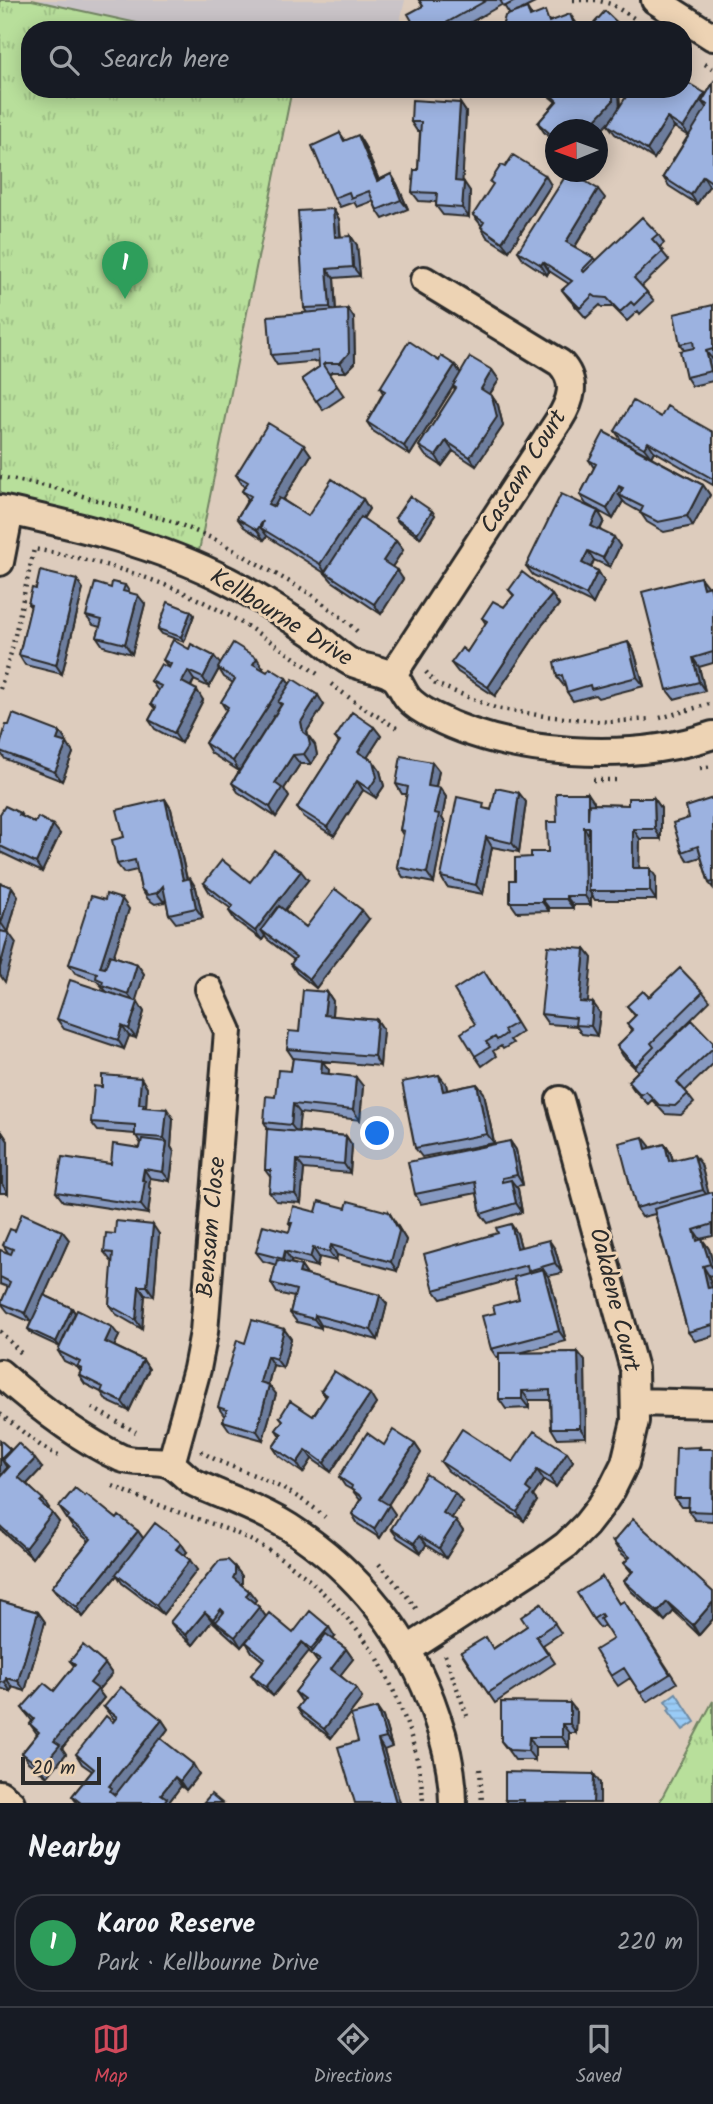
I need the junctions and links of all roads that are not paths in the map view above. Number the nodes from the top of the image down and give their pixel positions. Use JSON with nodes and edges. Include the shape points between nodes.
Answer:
{"nodes":[{"id":1,"x":654,"y":0,"type":"edge"},
{"id":2,"x":687,"y":21,"type":"edge"},
{"id":3,"x":692,"y":24,"type":"edge"},
{"id":4,"x":713,"y":37,"type":"edge"},
{"id":5,"x":425,"y":280,"type":"dead end"},
{"id":6,"x":5,"y":510,"type":"edge"},
{"id":7,"x":0,"y":562,"type":"edge"},
{"id":8,"x":393,"y":676,"type":"junction"},
{"id":9,"x":713,"y":735,"type":"edge"},
{"id":10,"x":209,"y":989,"type":"dead end"},
{"id":11,"x":560,"y":1100,"type":"dead end"},
{"id":12,"x":0,"y":1373,"type":"edge"},
{"id":13,"x":636,"y":1402,"type":"junction"},
{"id":14,"x":713,"y":1404,"type":"edge"},
{"id":15,"x":171,"y":1464,"type":"junction"},
{"id":16,"x":407,"y":1650,"type":"junction"},
{"id":17,"x":0,"y":1794,"type":"edge"},
{"id":18,"x":11,"y":1803,"type":"edge"},
{"id":19,"x":453,"y":1803,"type":"edge"}],
"edges":[{"from":1,"to":2,"type":"street"},
{"from":3,"to":4,"type":"street"},
{"from":5,"to":8,"type":"street","name":"Cascam Court","via":[[560,363],[570,376],[570,394],[559,421]]},
{"from":6,"to":7,"type":"street"},
{"from":6,"to":8,"type":"street","name":"Kellbourne Drive","via":[[107,534],[195,566],[266,603],[356,666]]},
{"from":8,"to":9,"type":"street","via":[[409,699],[434,716],[520,744],[616,753]]},
{"from":10,"to":15,"type":"street","name":"Bensam Close","via":[[228,1031],[204,1332]]},
{"from":11,"to":13,"type":"street","name":"Oakdene Court","via":[[634,1369]]},
{"from":12,"to":15,"type":"street","via":[[40,1408],[109,1452],[124,1459]]},
{"from":13,"to":14,"type":"street"},
{"from":13,"to":16,"type":"street","name":"Oakdene Court","via":[[625,1462],[586,1525],[541,1563]]},
{"from":15,"to":16,"type":"street","via":[[193,1482],[268,1516],[320,1549],[367,1592]]},
{"from":16,"to":19,"type":"street","via":[[430,1697],[447,1749]]},
{"from":17,"to":18,"type":"street"}]}
